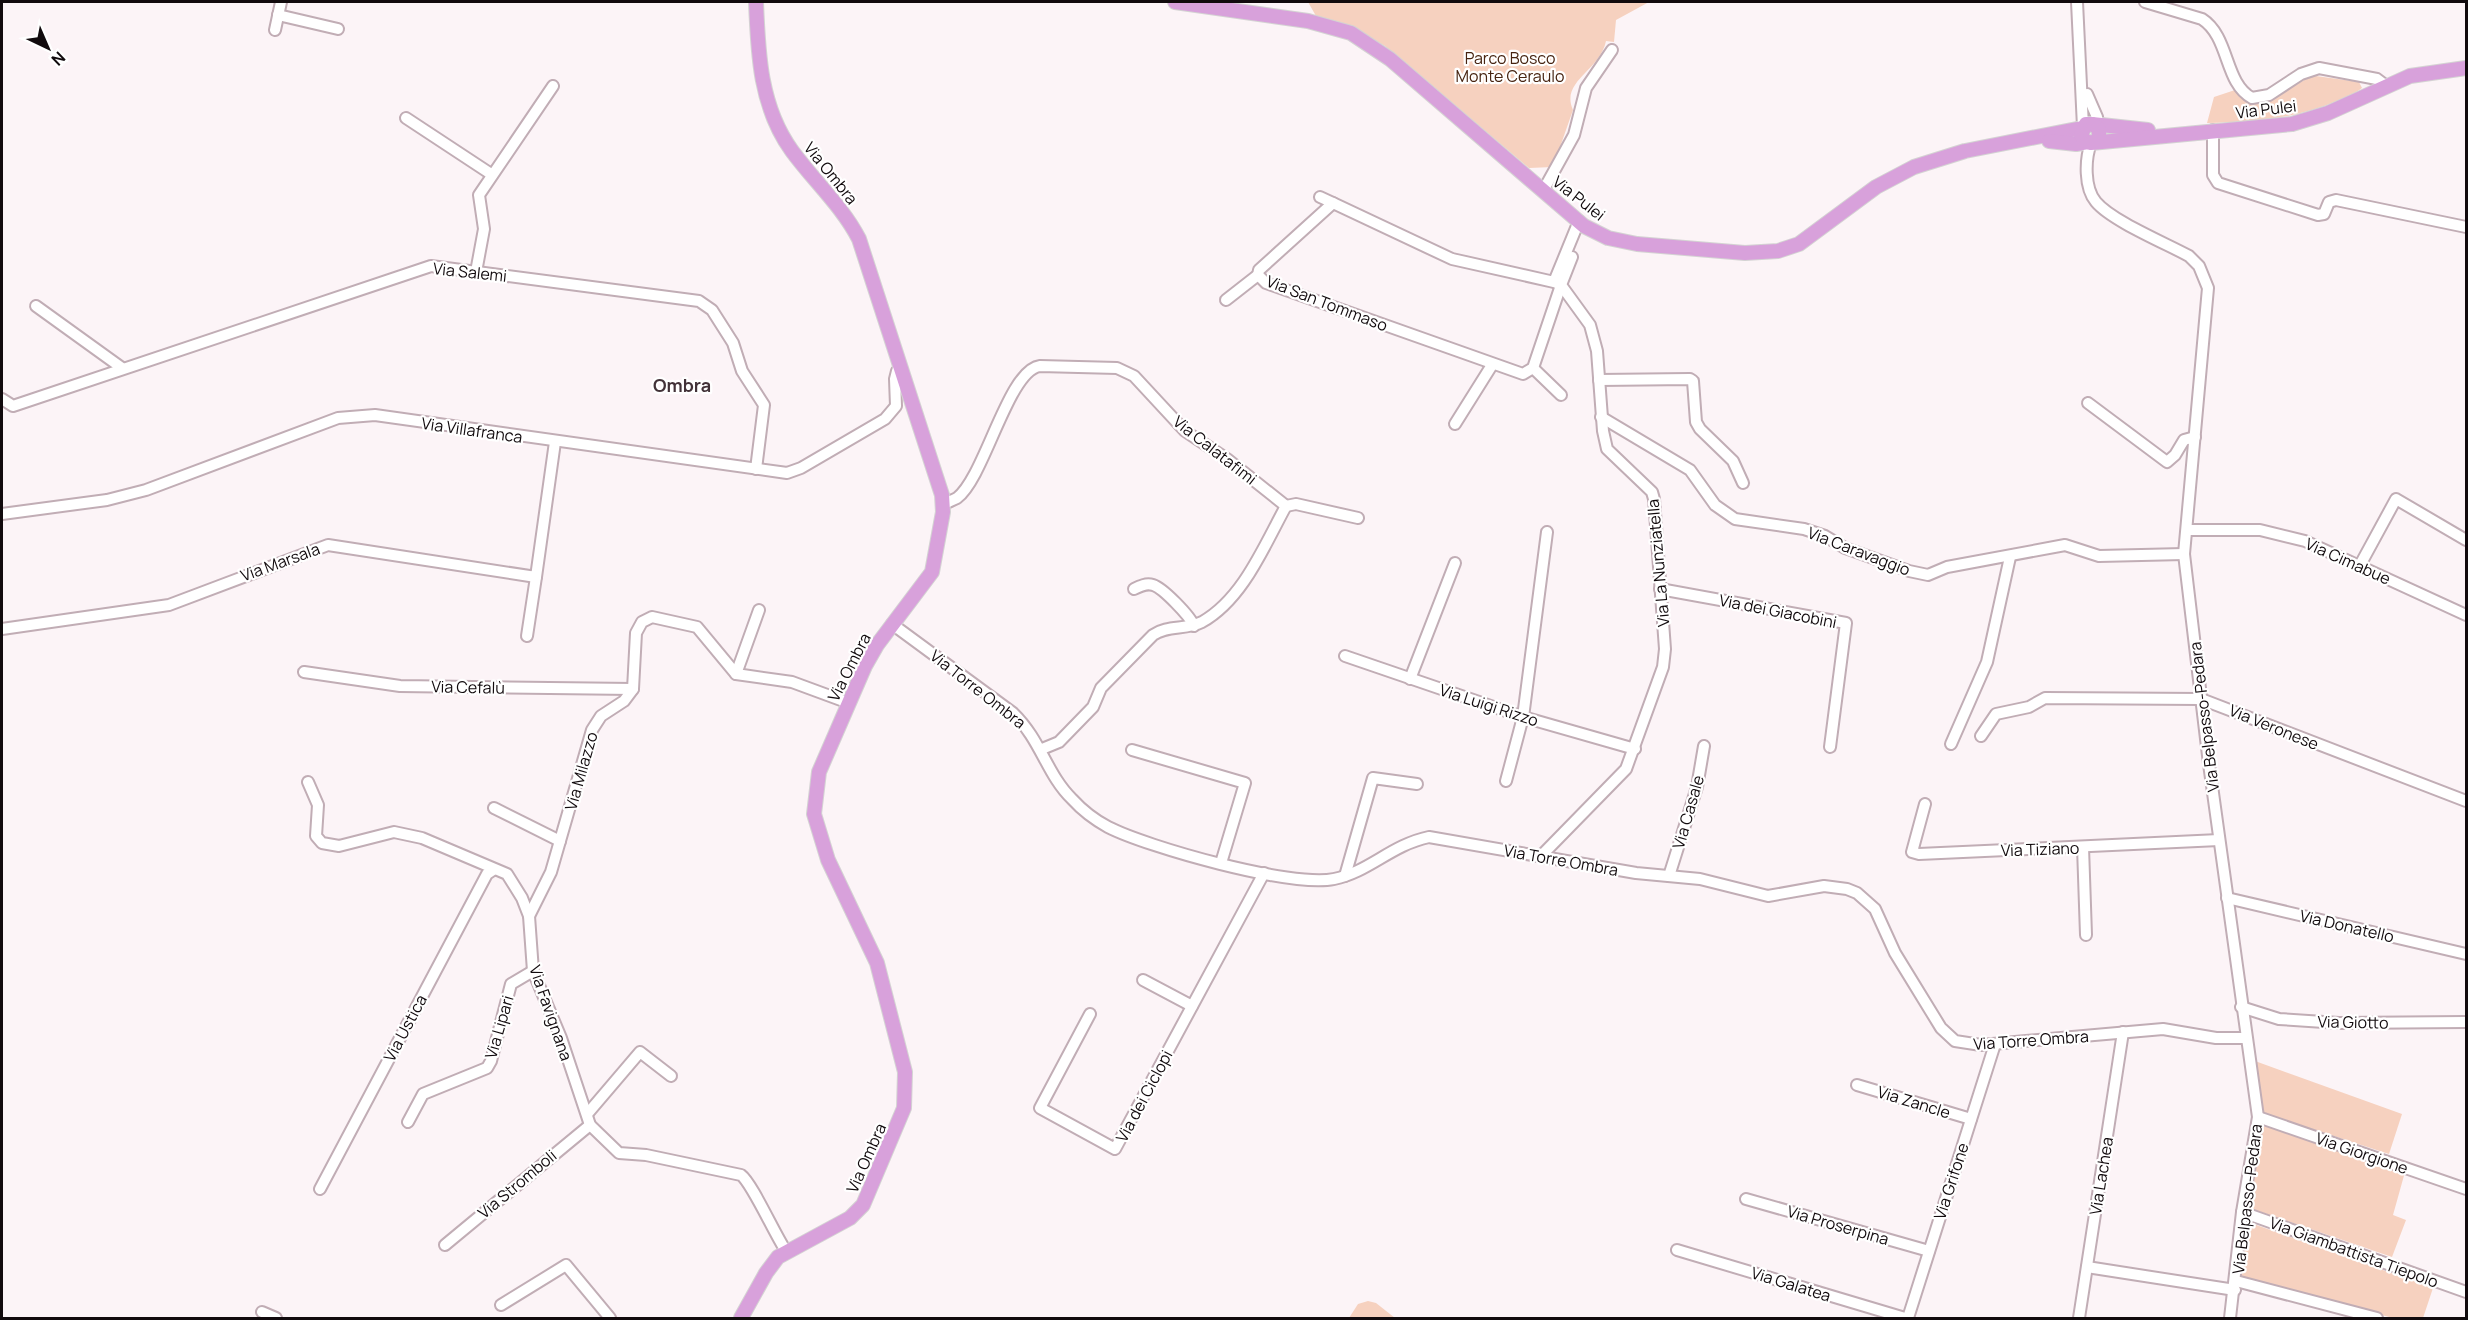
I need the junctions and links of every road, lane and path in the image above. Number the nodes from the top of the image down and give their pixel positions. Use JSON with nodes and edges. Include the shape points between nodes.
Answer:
{"nodes":[{"id":1,"x":281,"y":2,"type":"edge"},
{"id":2,"x":756,"y":2,"type":"edge"},
{"id":3,"x":1175,"y":2,"type":"edge"},
{"id":4,"x":2078,"y":2,"type":"edge"},
{"id":5,"x":2145,"y":2,"type":"edge"},
{"id":6,"x":278,"y":15,"type":"junction"},
{"id":7,"x":338,"y":29,"type":"dead end"},
{"id":8,"x":275,"y":30,"type":"dead end"},
{"id":9,"x":1612,"y":51,"type":"dead end"},
{"id":10,"x":2466,"y":68,"type":"edge"},
{"id":11,"x":2083,"y":80,"type":"junction"},
{"id":12,"x":2385,"y":85,"type":"junction"},
{"id":13,"x":553,"y":86,"type":"dead end"},
{"id":14,"x":406,"y":118,"type":"dead end"},
{"id":15,"x":2213,"y":130,"type":"junction"},
{"id":16,"x":2180,"y":132,"type":"junction"},
{"id":17,"x":2089,"y":134,"type":"junction"},
{"id":18,"x":491,"y":174,"type":"junction"},
{"id":19,"x":1543,"y":191,"type":"junction"},
{"id":20,"x":1320,"y":197,"type":"dead end"},
{"id":21,"x":1333,"y":203,"type":"junction"},
{"id":22,"x":1582,"y":224,"type":"junction"},
{"id":23,"x":2466,"y":227,"type":"edge"},
{"id":24,"x":476,"y":272,"type":"junction"},
{"id":25,"x":1258,"y":275,"type":"junction"},
{"id":26,"x":1558,"y":284,"type":"junction"},
{"id":27,"x":1226,"y":300,"type":"dead end"},
{"id":28,"x":36,"y":306,"type":"dead end"},
{"id":29,"x":1492,"y":364,"type":"junction"},
{"id":30,"x":122,"y":368,"type":"junction"},
{"id":31,"x":902,"y":368,"type":"junction"},
{"id":32,"x":1533,"y":368,"type":"junction"},
{"id":33,"x":1599,"y":380,"type":"junction"},
{"id":34,"x":1561,"y":395,"type":"dead end"},
{"id":35,"x":2,"y":399,"type":"edge"},
{"id":36,"x":2088,"y":403,"type":"dead end"},
{"id":37,"x":1601,"y":417,"type":"junction"},
{"id":38,"x":1455,"y":424,"type":"dead end"},
{"id":39,"x":2195,"y":437,"type":"junction"},
{"id":40,"x":555,"y":442,"type":"junction"},
{"id":41,"x":756,"y":469,"type":"junction"},
{"id":42,"x":1743,"y":483,"type":"dead end"},
{"id":43,"x":944,"y":504,"type":"junction"},
{"id":44,"x":1286,"y":506,"type":"junction"},
{"id":45,"x":2,"y":514,"type":"edge"},
{"id":46,"x":1358,"y":518,"type":"dead end"},
{"id":47,"x":2187,"y":530,"type":"junction"},
{"id":48,"x":1547,"y":532,"type":"dead end"},
{"id":49,"x":2466,"y":540,"type":"edge"},
{"id":50,"x":2184,"y":554,"type":"junction"},
{"id":51,"x":2010,"y":557,"type":"junction"},
{"id":52,"x":1455,"y":563,"type":"dead end"},
{"id":53,"x":2359,"y":567,"type":"junction"},
{"id":54,"x":536,"y":577,"type":"junction"},
{"id":55,"x":1134,"y":589,"type":"dead end"},
{"id":56,"x":1660,"y":589,"type":"junction"},
{"id":57,"x":759,"y":610,"type":"dead end"},
{"id":58,"x":2466,"y":615,"type":"edge"},
{"id":59,"x":892,"y":624,"type":"junction"},
{"id":60,"x":1194,"y":626,"type":"junction"},
{"id":61,"x":2,"y":628,"type":"edge"},
{"id":62,"x":527,"y":636,"type":"dead end"},
{"id":63,"x":1345,"y":656,"type":"dead end"},
{"id":64,"x":304,"y":672,"type":"dead end"},
{"id":65,"x":735,"y":674,"type":"junction"},
{"id":66,"x":1410,"y":679,"type":"junction"},
{"id":67,"x":633,"y":689,"type":"junction"},
{"id":68,"x":2201,"y":699,"type":"junction"},
{"id":69,"x":849,"y":703,"type":"junction"},
{"id":70,"x":1523,"y":717,"type":"junction"},
{"id":71,"x":1981,"y":736,"type":"dead end"},
{"id":72,"x":1951,"y":744,"type":"dead end"},
{"id":73,"x":1704,"y":746,"type":"dead end"},
{"id":74,"x":1830,"y":747,"type":"dead end"},
{"id":75,"x":1042,"y":749,"type":"junction"},
{"id":76,"x":1635,"y":749,"type":"junction"},
{"id":77,"x":1132,"y":750,"type":"dead end"},
{"id":78,"x":1506,"y":781,"type":"dead end"},
{"id":79,"x":308,"y":782,"type":"dead end"},
{"id":80,"x":1417,"y":784,"type":"dead end"},
{"id":81,"x":2466,"y":801,"type":"edge"},
{"id":82,"x":1924,"y":804,"type":"dead end"},
{"id":83,"x":494,"y":808,"type":"dead end"},
{"id":84,"x":560,"y":840,"type":"junction"},
{"id":85,"x":2219,"y":840,"type":"junction"},
{"id":86,"x":2083,"y":847,"type":"junction"},
{"id":87,"x":1540,"y":857,"type":"junction"},
{"id":88,"x":1221,"y":863,"type":"junction"},
{"id":89,"x":493,"y":870,"type":"junction"},
{"id":90,"x":1264,"y":873,"type":"junction"},
{"id":91,"x":1345,"y":876,"type":"junction"},
{"id":92,"x":1669,"y":876,"type":"junction"},
{"id":93,"x":2227,"y":898,"type":"junction"},
{"id":94,"x":529,"y":916,"type":"junction"},
{"id":95,"x":2086,"y":935,"type":"dead end"},
{"id":96,"x":2466,"y":954,"type":"edge"},
{"id":97,"x":533,"y":971,"type":"junction"},
{"id":98,"x":1143,"y":980,"type":"dead end"},
{"id":99,"x":1192,"y":1006,"type":"junction"},
{"id":100,"x":2241,"y":1007,"type":"junction"},
{"id":101,"x":1090,"y":1014,"type":"dead end"},
{"id":102,"x":2466,"y":1022,"type":"edge"},
{"id":103,"x":2122,"y":1032,"type":"junction"},
{"id":104,"x":2245,"y":1038,"type":"junction"},
{"id":105,"x":1995,"y":1044,"type":"junction"},
{"id":106,"x":671,"y":1076,"type":"dead end"},
{"id":107,"x":1857,"y":1085,"type":"dead end"},
{"id":108,"x":588,"y":1113,"type":"junction"},
{"id":109,"x":2258,"y":1117,"type":"junction"},
{"id":110,"x":1971,"y":1119,"type":"junction"},
{"id":111,"x":408,"y":1122,"type":"dead end"},
{"id":112,"x":590,"y":1125,"type":"junction"},
{"id":113,"x":320,"y":1189,"type":"dead end"},
{"id":114,"x":2466,"y":1189,"type":"edge"},
{"id":115,"x":1746,"y":1199,"type":"dead end"},
{"id":116,"x":2242,"y":1212,"type":"junction"},
{"id":117,"x":445,"y":1245,"type":"dead end"},
{"id":118,"x":1677,"y":1250,"type":"dead end"},
{"id":119,"x":786,"y":1251,"type":"junction"},
{"id":120,"x":1929,"y":1251,"type":"junction"},
{"id":121,"x":2087,"y":1267,"type":"junction"},
{"id":122,"x":2235,"y":1286,"type":"junction"},
{"id":123,"x":2466,"y":1292,"type":"edge"},
{"id":124,"x":501,"y":1305,"type":"dead end"},
{"id":125,"x":262,"y":1312,"type":"dead end"},
{"id":126,"x":276,"y":1318,"type":"edge"},
{"id":127,"x":610,"y":1318,"type":"edge"},
{"id":128,"x":741,"y":1318,"type":"edge"},
{"id":129,"x":1906,"y":1318,"type":"edge"},
{"id":130,"x":2079,"y":1318,"type":"edge"},
{"id":131,"x":2230,"y":1318,"type":"edge"},
{"id":132,"x":2377,"y":1318,"type":"edge"}],
"edges":[{"from":1,"to":6,"type":"street"},
{"from":2,"to":31,"type":"main road","name":"Via Ombra","via":[[759,68],[777,125],[792,151],[853,227]]},
{"from":3,"to":19,"type":"main road","name":"Via Pulei","via":[[1308,21],[1351,33],[1390,59]]},
{"from":4,"to":11,"type":"street"},
{"from":5,"to":12,"type":"street","via":[[2211,24],[2220,36],[2240,87],[2253,98],[2269,95],[2301,74],[2319,68],[2377,79]]},
{"from":6,"to":7,"type":"street"},
{"from":6,"to":8,"type":"street"},
{"from":9,"to":19,"type":"street","via":[[1586,88],[1574,135]]},
{"from":10,"to":12,"type":"main road","name":"Via Pulei","via":[[2410,76]]},
{"from":11,"to":17,"type":"street"},
{"from":11,"to":17,"type":"street"},
{"from":12,"to":15,"type":"main road","name":"Via Pulei","via":[[2301,122]]},
{"from":13,"to":18,"type":"street"},
{"from":14,"to":18,"type":"street"},
{"from":15,"to":16,"type":"main road","name":"Via Pulei"},
{"from":15,"to":23,"type":"street","via":[[2213,175],[2218,183],[2318,215],[2324,214],[2329,202],[2336,200]]},
{"from":16,"to":17,"type":"main road"},
{"from":16,"to":17,"type":"main road"},
{"from":17,"to":22,"type":"main road","name":"Via Pulei","via":[[1965,151],[1914,167],[1876,187],[1799,244],[1778,251],[1745,253],[1637,244],[1608,238]]},
{"from":17,"to":39,"type":"street","name":"Via Belpasso-Pedara","via":[[2090,193],[2104,209],[2189,256],[2199,266],[2208,288]]},
{"from":18,"to":24,"type":"street","via":[[479,195],[484,229]]},
{"from":19,"to":22,"type":"main road","name":"Via Pulei"},
{"from":20,"to":21,"type":"street"},
{"from":21,"to":25,"type":"street","name":"Via San Tommaso"},
{"from":21,"to":26,"type":"street","via":[[1452,260]]},
{"from":22,"to":26,"type":"street"},
{"from":24,"to":30,"type":"street","name":"Via Salemi","via":[[430,266]]},
{"from":24,"to":41,"type":"street","name":"Via Salemi","via":[[707,304],[764,405]]},
{"from":25,"to":27,"type":"street"},
{"from":25,"to":29,"type":"street","name":"Via San Tommaso","via":[[1266,283]]},
{"from":26,"to":32,"type":"street"},
{"from":26,"to":33,"type":"street","name":"Via La Nunziatella","via":[[1590,325]]},
{"from":28,"to":30,"type":"street"},
{"from":29,"to":32,"type":"street","name":"Via San Tommaso","via":[[1523,374]]},
{"from":29,"to":38,"type":"street"},
{"from":30,"to":35,"type":"street","name":"Via Salemi","via":[[13,406]]},
{"from":31,"to":41,"type":"street","name":"Via Villafranca","via":[[894,379],[896,406],[885,419],[795,471]]},
{"from":31,"to":43,"type":"main road","name":"Via Ombra"},
{"from":32,"to":34,"type":"street"},
{"from":33,"to":37,"type":"street","name":"Via La Nunziatella"},
{"from":33,"to":42,"type":"street","via":[[1693,381],[1696,422],[1733,461]]},
{"from":36,"to":39,"type":"street","via":[[2167,462],[2184,440]]},
{"from":37,"to":51,"type":"street","name":"Via Caravaggio","via":[[1690,470],[1714,505],[1735,519],[1804,529],[1845,548],[1928,575],[1947,567]]},
{"from":37,"to":56,"type":"street","name":"Via La Nunziatella","via":[[1610,453],[1652,492]]},
{"from":39,"to":47,"type":"street","name":"Via Belpasso-Pedara"},
{"from":40,"to":41,"type":"street","name":"Via Villafranca"},
{"from":40,"to":45,"type":"street","name":"Via Villafranca","via":[[355,415],[146,490],[107,500]]},
{"from":40,"to":54,"type":"street"},
{"from":43,"to":44,"type":"street","name":"Via Calatafimi","via":[[963,491],[1004,408],[1030,370],[1041,366],[1117,368],[1134,376],[1185,431]]},
{"from":43,"to":59,"type":"main road","name":"Via Ombra","via":[[932,572]]},
{"from":44,"to":46,"type":"street","via":[[1296,504]]},
{"from":44,"to":60,"type":"street","via":[[1229,599]]},
{"from":47,"to":50,"type":"street","name":"Via Belpasso-Pedara"},
{"from":47,"to":53,"type":"street","name":"Via Cimabue","via":[[2260,530],[2323,548]]},
{"from":48,"to":70,"type":"street"},
{"from":49,"to":53,"type":"street","via":[[2396,499]]},
{"from":50,"to":51,"type":"street","name":"Via Caravaggio","via":[[2099,556],[2066,545]]},
{"from":50,"to":68,"type":"street","name":"Via Belpasso-Pedara"},
{"from":51,"to":72,"type":"street","via":[[1987,662]]},
{"from":52,"to":66,"type":"street"},
{"from":53,"to":58,"type":"street","name":"Via Cimabue"},
{"from":54,"to":61,"type":"street","name":"Via Marsala","via":[[328,545],[169,605]]},
{"from":54,"to":62,"type":"street"},
{"from":55,"to":60,"type":"street","via":[[1148,584],[1158,587],[1190,617]]},
{"from":56,"to":74,"type":"street","name":"Via dei Giacobini","via":[[1846,623]]},
{"from":56,"to":76,"type":"street","name":"Via La Nunziatella","via":[[1663,667]]},
{"from":57,"to":65,"type":"street"},
{"from":59,"to":69,"type":"main road","name":"Via Ombra","via":[[870,656]]},
{"from":59,"to":75,"type":"street","name":"Via Torre Ombra","via":[[1013,713]]},
{"from":60,"to":75,"type":"street","via":[[1153,635],[1101,688],[1093,707],[1059,742]]},
{"from":63,"to":66,"type":"street","name":"Via Luigi Rizzo"},
{"from":64,"to":67,"type":"street","name":"Via Cefalù","via":[[400,686]]},
{"from":65,"to":67,"type":"street","via":[[697,627],[652,617],[642,622],[636,633]]},
{"from":65,"to":69,"type":"street","via":[[792,682]]},
{"from":66,"to":70,"type":"street","name":"Via Luigi Rizzo"},
{"from":67,"to":84,"type":"street","name":"Via Milazzo","via":[[624,701],[595,722]]},
{"from":68,"to":71,"type":"street","name":"Via Veronese","via":[[2045,698],[2028,707],[1996,714]]},
{"from":68,"to":81,"type":"street","name":"Via Veronese"},
{"from":68,"to":85,"type":"street","name":"Via Belpasso-Pedara"},
{"from":69,"to":119,"type":"main road","name":"Via Ombra","via":[[819,772],[814,814],[828,860],[877,963],[902,1058],[904,1102],[901,1119],[863,1205],[850,1218]]},
{"from":70,"to":76,"type":"street","name":"Via Luigi Rizzo"},
{"from":70,"to":78,"type":"street"},
{"from":73,"to":92,"type":"street","name":"Via Casale","via":[[1697,787]]},
{"from":75,"to":88,"type":"street","name":"Via Torre Ombra","via":[[1061,787],[1079,807],[1107,826]]},
{"from":76,"to":87,"type":"street","name":"Via La Nunziatella","via":[[1626,769]]},
{"from":77,"to":88,"type":"street","via":[[1245,783]]},
{"from":79,"to":89,"type":"street","name":"Via Favignana","via":[[318,805],[316,836],[322,843],[339,846],[394,832],[422,838]]},
{"from":80,"to":91,"type":"street","via":[[1373,778]]},
{"from":82,"to":86,"type":"street","name":"Via Tiziano","via":[[1912,852],[1919,854]]},
{"from":83,"to":84,"type":"street"},
{"from":84,"to":94,"type":"street","name":"Via Milazzo","via":[[551,872]]},
{"from":85,"to":86,"type":"street","name":"Via Tiziano"},
{"from":85,"to":93,"type":"street","name":"Via Belpasso-Pedara"},
{"from":86,"to":95,"type":"street"},
{"from":87,"to":91,"type":"street","name":"Via Torre Ombra","via":[[1429,837],[1408,841]]},
{"from":87,"to":92,"type":"street","name":"Via Torre Ombra"},
{"from":88,"to":90,"type":"street","name":"Via Torre Ombra"},
{"from":89,"to":94,"type":"street","name":"Via Favignana","via":[[507,874]]},
{"from":89,"to":113,"type":"street","name":"Via Ustica","via":[[487,874]]},
{"from":90,"to":91,"type":"street","name":"Via Torre Ombra","via":[[1306,880]]},
{"from":90,"to":99,"type":"street","name":"Via dei Ciclopi"},
{"from":92,"to":105,"type":"street","name":"Via Torre Ombra","via":[[1768,896],[1824,886],[1857,893],[1881,918],[1895,953],[1941,1028],[1965,1045]]},
{"from":93,"to":96,"type":"street","name":"Via Donatello"},
{"from":93,"to":100,"type":"street","name":"Via Belpasso-Pedara"},
{"from":94,"to":97,"type":"street","name":"Via Favignana"},
{"from":97,"to":108,"type":"street","name":"Via Favignana"},
{"from":97,"to":111,"type":"street","name":"Via Lipari","via":[[511,984],[487,1068],[423,1094]]},
{"from":98,"to":99,"type":"street"},
{"from":99,"to":101,"type":"street","name":"Via dei Ciclopi","via":[[1115,1149],[1040,1108]]},
{"from":100,"to":102,"type":"street","name":"Via Giotto","via":[[2279,1019],[2339,1023]]},
{"from":100,"to":104,"type":"street","name":"Via Belpasso-Pedara"},
{"from":103,"to":104,"type":"street","name":"Via Torre Ombra","via":[[2163,1029],[2216,1038]]},
{"from":103,"to":105,"type":"street","name":"Via Torre Ombra"},
{"from":103,"to":121,"type":"street","name":"Via Lachea"},
{"from":104,"to":109,"type":"street","name":"Via Belpasso-Pedara"},
{"from":105,"to":110,"type":"street","name":"Via Grifone"},
{"from":106,"to":108,"type":"street","via":[[640,1052]]},
{"from":107,"to":110,"type":"street","name":"Via Zancle"},
{"from":108,"to":112,"type":"street","name":"Via Favignana"},
{"from":109,"to":114,"type":"street","name":"Via Giorgione"},
{"from":109,"to":116,"type":"street","name":"Via Belpasso-Pedara"},
{"from":110,"to":120,"type":"street","name":"Via Grifone"},
{"from":112,"to":117,"type":"street","name":"Via Stromboli"},
{"from":112,"to":119,"type":"street","via":[[619,1153],[741,1175],[747,1179]]},
{"from":115,"to":120,"type":"street","name":"Via Proserpina"},
{"from":116,"to":122,"type":"street","name":"Via Belpasso-Pedara"},
{"from":116,"to":123,"type":"street","name":"Via Giambattista Tiepolo"},
{"from":118,"to":129,"type":"street","name":"Via Galatea"},
{"from":119,"to":128,"type":"main road","name":"Via Ombra","via":[[771,1264]]},
{"from":120,"to":129,"type":"street","name":"Via Grifone"},
{"from":121,"to":122,"type":"street"},
{"from":121,"to":130,"type":"street","name":"Via Lachea"},
{"from":122,"to":131,"type":"street","name":"Via Belpasso-Pedara"},
{"from":122,"to":132,"type":"street"},
{"from":124,"to":127,"type":"street","via":[[566,1265]]},
{"from":125,"to":126,"type":"street"}]}
